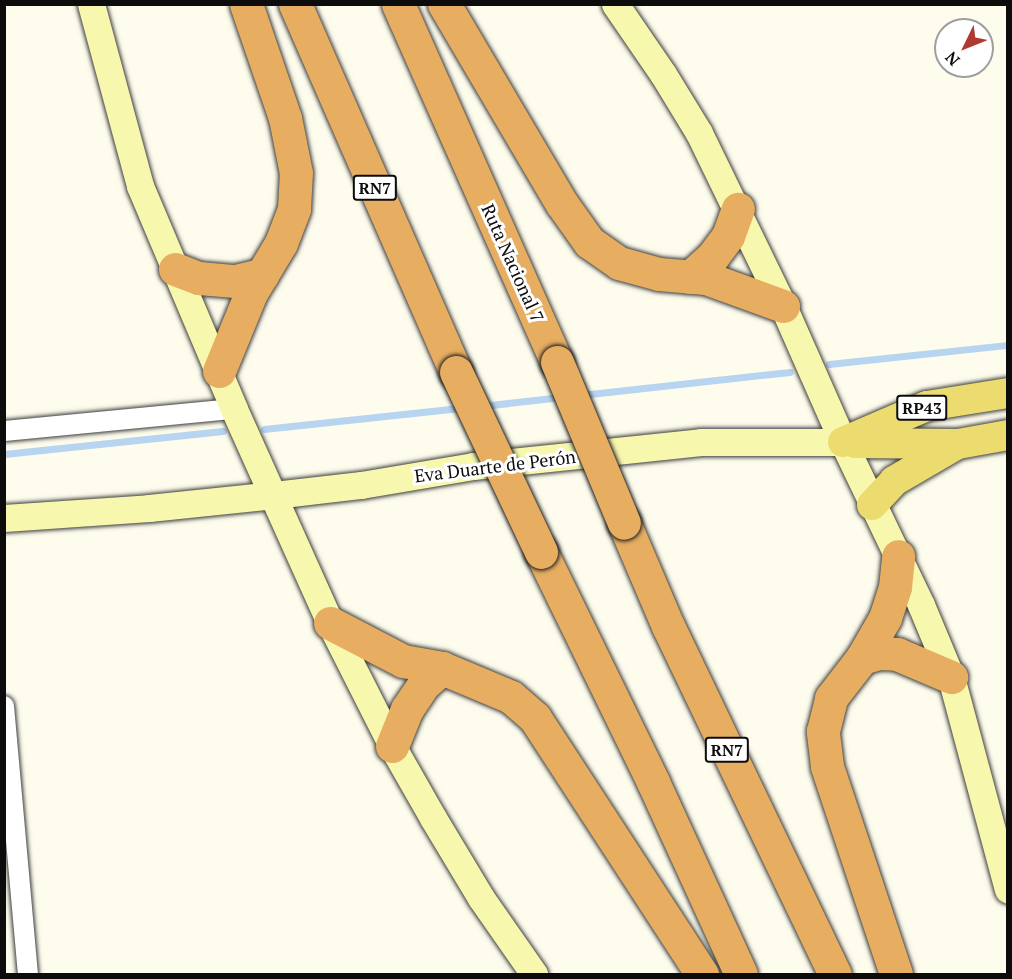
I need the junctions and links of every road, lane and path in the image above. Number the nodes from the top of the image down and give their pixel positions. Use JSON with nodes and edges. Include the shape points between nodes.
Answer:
{"nodes":[{"id":1,"x":91,"y":4,"type":"edge"},
{"id":2,"x":246,"y":4,"type":"edge"},
{"id":3,"x":295,"y":4,"type":"edge"},
{"id":4,"x":398,"y":4,"type":"edge"},
{"id":5,"x":444,"y":4,"type":"edge"},
{"id":6,"x":615,"y":4,"type":"edge"},
{"id":7,"x":738,"y":210,"type":"junction"},
{"id":8,"x":175,"y":269,"type":"junction"},
{"id":9,"x":262,"y":275,"type":"junction"},
{"id":10,"x":690,"y":277,"type":"junction"},
{"id":11,"x":783,"y":306,"type":"junction"},
{"id":12,"x":219,"y":371,"type":"junction"},
{"id":13,"x":1008,"y":393,"type":"edge"},
{"id":14,"x":234,"y":409,"type":"junction"},
{"id":15,"x":4,"y":431,"type":"edge"},
{"id":16,"x":1008,"y":435,"type":"edge"},
{"id":17,"x":843,"y":442,"type":"junction"},
{"id":18,"x":958,"y":444,"type":"junction"},
{"id":19,"x":274,"y":495,"type":"junction"},
{"id":20,"x":872,"y":505,"type":"junction"},
{"id":21,"x":4,"y":518,"type":"edge"},
{"id":22,"x":898,"y":556,"type":"junction"},
{"id":23,"x":330,"y":623,"type":"junction"},
{"id":24,"x":862,"y":658,"type":"junction"},
{"id":25,"x":442,"y":668,"type":"junction"},
{"id":26,"x":951,"y":677,"type":"junction"},
{"id":27,"x":4,"y":706,"type":"edge"},
{"id":28,"x":392,"y":746,"type":"junction"},
{"id":29,"x":1008,"y":889,"type":"edge"},
{"id":30,"x":28,"y":975,"type":"edge"},
{"id":31,"x":534,"y":975,"type":"edge"},
{"id":32,"x":702,"y":975,"type":"edge"},
{"id":33,"x":741,"y":975,"type":"edge"},
{"id":34,"x":835,"y":975,"type":"edge"},
{"id":35,"x":896,"y":975,"type":"edge"}],
"edges":[{"from":1,"to":8,"type":"street","via":[[140,186]]},
{"from":2,"to":9,"type":"highway","via":[[285,118],[296,173],[294,209],[281,243]]},
{"from":3,"to":33,"type":"highway","number":"RN7","bridge":true,"via":[[456,372]]},
{"from":4,"to":34,"type":"highway","name":"Ruta Nacional 7","number":"RN7","bridge":true,"via":[[557,362],[668,626]]},
{"from":5,"to":10,"type":"highway","via":[[562,204],[589,242],[619,263],[659,274]]},
{"from":6,"to":7,"type":"street","via":[[693,123]]},
{"from":7,"to":10,"type":"highway","via":[[728,236]]},
{"from":7,"to":11,"type":"street"},
{"from":8,"to":9,"type":"highway","via":[[199,278],[235,281]]},
{"from":8,"to":12,"type":"street"},
{"from":9,"to":12,"type":"highway"},
{"from":10,"to":11,"type":"highway","via":[[706,278]]},
{"from":11,"to":17,"type":"street"},
{"from":12,"to":14,"type":"street"},
{"from":13,"to":17,"type":"main road","name":"Eva Duarte de Perón","number":"RP43","via":[[927,406]]},
{"from":14,"to":15,"type":"street"},
{"from":14,"to":19,"type":"street"},
{"from":16,"to":18,"type":"main road","name":"Eva Duarte de Perón","number":"RP43"},
{"from":17,"to":18,"type":"main road","name":"Eva Duarte de Perón","number":"RP43"},
{"from":17,"to":19,"type":"street","name":"Eva Duarte de Perón","number":"RP43","via":[[700,442],[473,466]]},
{"from":17,"to":20,"type":"street"},
{"from":18,"to":20,"type":"main road","via":[[894,481]]},
{"from":19,"to":21,"type":"street","name":"Eva Duarte de Perón","number":"RP43"},
{"from":19,"to":23,"type":"street"},
{"from":20,"to":22,"type":"street"},
{"from":22,"to":24,"type":"highway","via":[[895,587],[885,618]]},
{"from":22,"to":26,"type":"street"},
{"from":23,"to":25,"type":"highway","via":[[403,661]]},
{"from":23,"to":28,"type":"street"},
{"from":24,"to":26,"type":"highway","via":[[897,654]]},
{"from":24,"to":35,"type":"highway","via":[[831,698],[824,743],[827,766]]},
{"from":25,"to":28,"type":"highway","via":[[424,684],[407,709]]},
{"from":25,"to":32,"type":"highway","via":[[511,697],[535,718]]},
{"from":26,"to":29,"type":"street"},
{"from":27,"to":30,"type":"street"},
{"from":28,"to":31,"type":"street","via":[[481,898]]}]}
